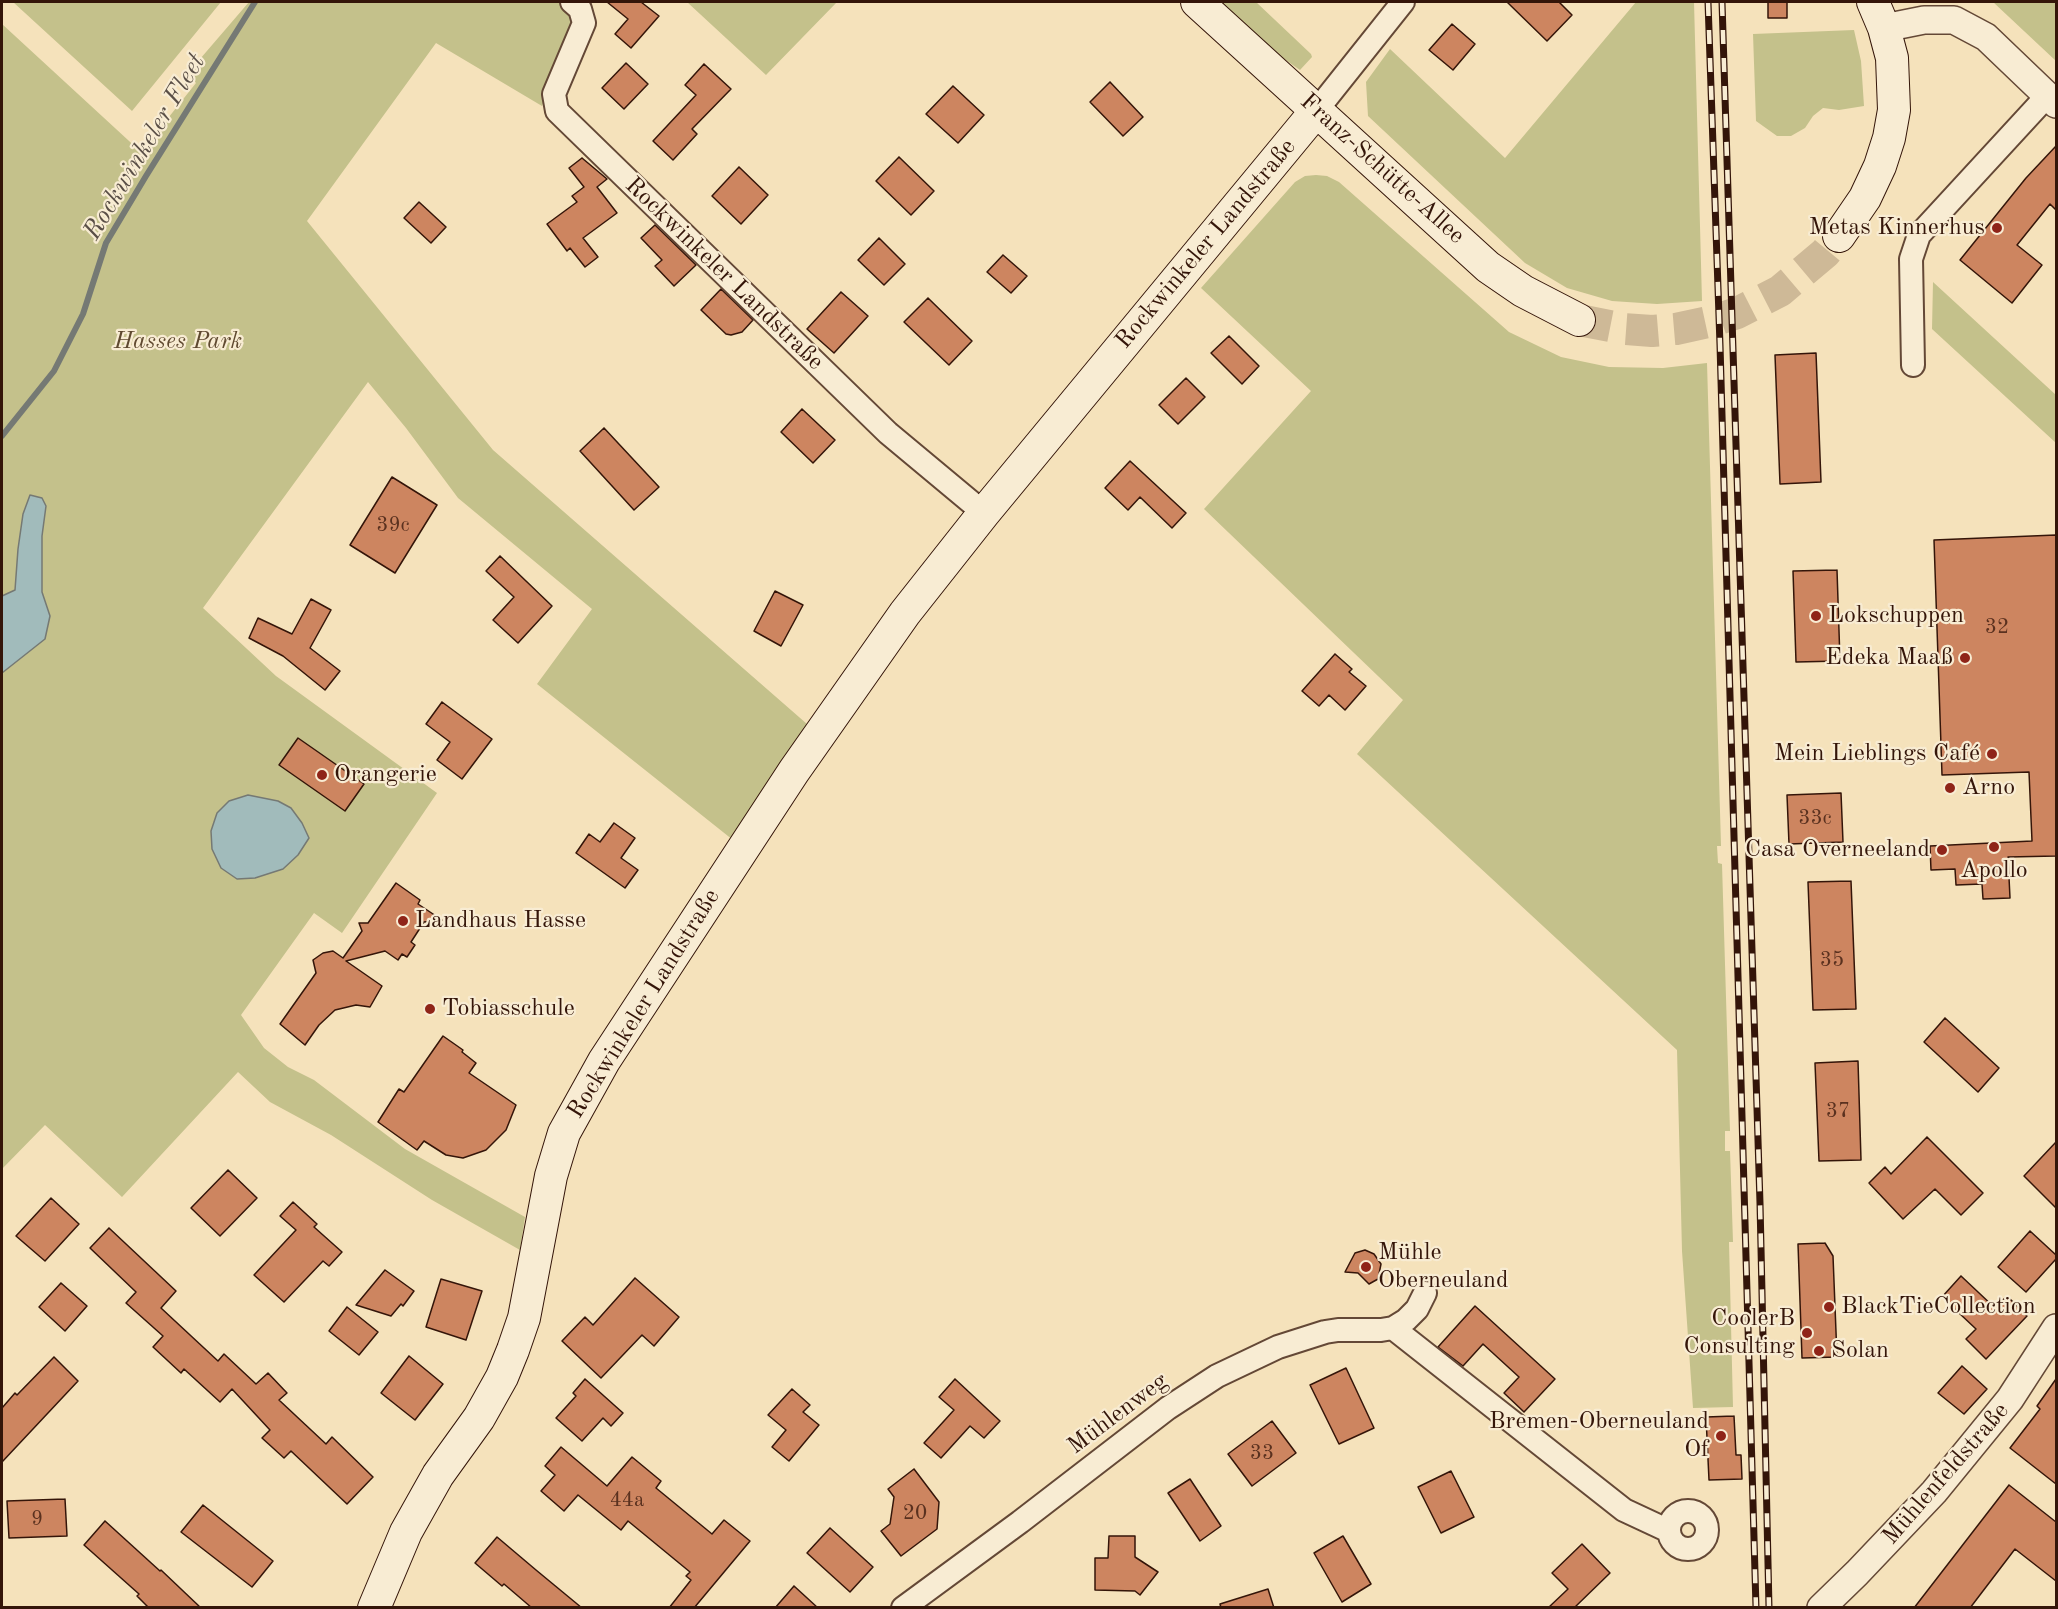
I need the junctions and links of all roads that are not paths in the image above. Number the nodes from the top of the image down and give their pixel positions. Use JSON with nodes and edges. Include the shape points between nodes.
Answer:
{"nodes":[{"id":1,"x":572,"y":2,"type":"edge"},
{"id":2,"x":1197,"y":2,"type":"edge"},
{"id":3,"x":1403,"y":2,"type":"edge"},
{"id":4,"x":1879,"y":15,"type":"edge"},
{"id":5,"x":2052,"y":100,"type":"edge"},
{"id":6,"x":1317,"y":110,"type":"junction"},
{"id":7,"x":1839,"y":236,"type":"tunnel mouth"},
{"id":8,"x":1579,"y":320,"type":"tunnel mouth"},
{"id":9,"x":1913,"y":365,"type":"dead end"},
{"id":10,"x":984,"y":513,"type":"junction"},
{"id":11,"x":1425,"y":1293,"type":"dead end"},
{"id":12,"x":1393,"y":1328,"type":"junction"},
{"id":13,"x":2056,"y":1328,"type":"edge"},
{"id":14,"x":1669,"y":1531,"type":"dead end"},
{"id":15,"x":374,"y":1608,"type":"edge"},
{"id":16,"x":903,"y":1608,"type":"edge"},
{"id":17,"x":1821,"y":1608,"type":"edge"}],
"edges":[{"from":1,"to":10,"type":"street","name":"Rockwinkeler Landstraße","via":[[580,9],[584,23],[554,94],[557,111],[888,433]]},
{"from":2,"to":6,"type":"main road","name":"Franz-Schütte-Allee"},
{"from":3,"to":6,"type":"street","name":"Rockwinkeler Landstraße"},
{"from":4,"to":5,"type":"street","via":[[1954,20],[1986,37]]},
{"from":4,"to":7,"type":"main road","via":[[1892,58],[1894,110],[1889,138],[1865,198]]},
{"from":5,"to":9,"type":"street","via":[[1919,235],[1911,260]]},
{"from":6,"to":8,"type":"main road","name":"Franz-Schütte-Allee","via":[[1501,277]]},
{"from":6,"to":10,"type":"main road","name":"Rockwinkeler Landstraße"},
{"from":10,"to":15,"type":"main road","name":"Rockwinkeler Landstraße","via":[[905,613],[807,751],[582,1097],[564,1133],[551,1176],[524,1318],[513,1350],[479,1418],[438,1475],[406,1532]]},
{"from":11,"to":12,"type":"street","via":[[1417,1309]]},
{"from":12,"to":14,"type":"street","via":[[1624,1510]]},
{"from":12,"to":16,"type":"street","name":"Mühlenweg","via":[[1325,1332],[1278,1347],[1216,1376]]},
{"from":13,"to":17,"type":"street","name":"Mühlenfeldstraße","via":[[2010,1399],[1934,1492]]}]}
